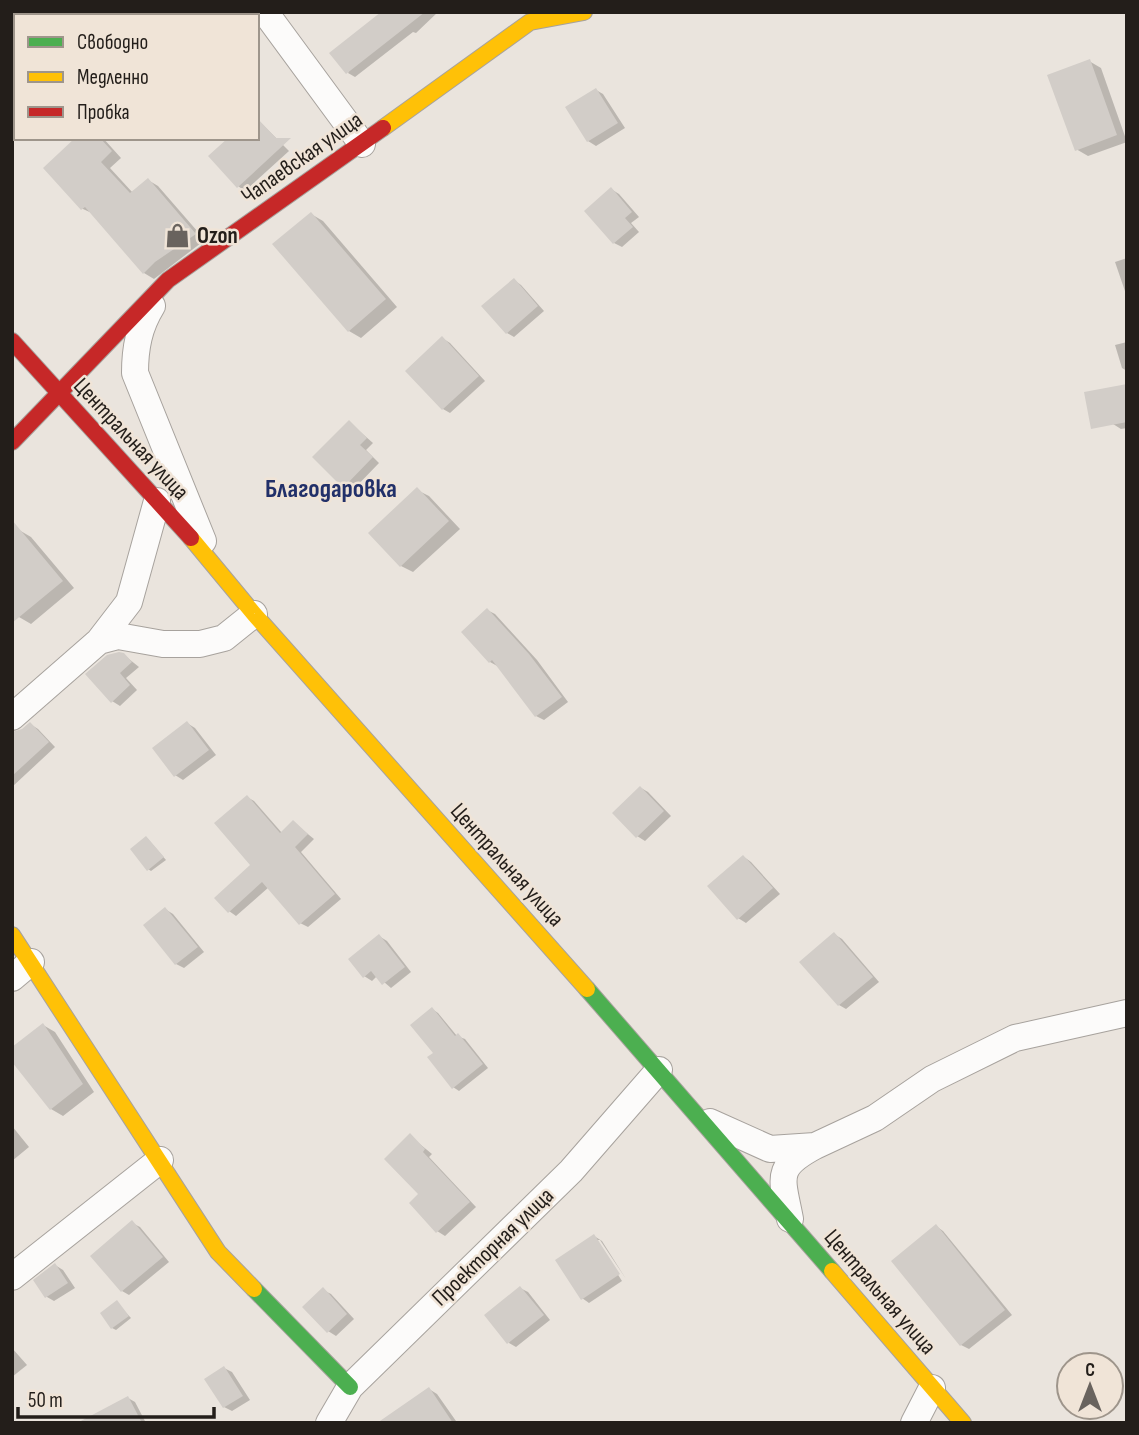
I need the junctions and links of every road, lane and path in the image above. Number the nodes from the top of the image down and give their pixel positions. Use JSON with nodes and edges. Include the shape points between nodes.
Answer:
{"nodes":[{"id":1,"x":265,"y":12,"type":"edge"},
{"id":2,"x":584,"y":12,"type":"edge"},
{"id":3,"x":535,"y":17,"type":"edge"},
{"id":4,"x":362,"y":144,"type":"junction"},
{"id":5,"x":168,"y":280,"type":"junction"},
{"id":6,"x":12,"y":341,"type":"edge"},
{"id":7,"x":57,"y":393,"type":"junction"},
{"id":8,"x":12,"y":442,"type":"edge"},
{"id":9,"x":157,"y":501,"type":"junction"},
{"id":10,"x":210,"y":559,"type":"junction"},
{"id":11,"x":254,"y":614,"type":"junction"},
{"id":12,"x":99,"y":640,"type":"junction"},
{"id":13,"x":12,"y":717,"type":"edge"},
{"id":14,"x":12,"y":935,"type":"edge"},
{"id":15,"x":22,"y":970,"type":"edge"},
{"id":16,"x":1127,"y":1013,"type":"edge"},
{"id":17,"x":659,"y":1070,"type":"junction"},
{"id":18,"x":700,"y":1118,"type":"junction"},
{"id":19,"x":815,"y":1146,"type":"junction"},
{"id":20,"x":160,"y":1160,"type":"junction"},
{"id":21,"x":791,"y":1224,"type":"junction"},
{"id":22,"x":12,"y":1277,"type":"edge"},
{"id":23,"x":350,"y":1387,"type":"junction"},
{"id":24,"x":932,"y":1388,"type":"junction"},
{"id":25,"x":329,"y":1423,"type":"edge"},
{"id":26,"x":914,"y":1423,"type":"edge"},
{"id":27,"x":962,"y":1423,"type":"edge"}],
"edges":[{"from":1,"to":4,"type":"street"},
{"from":2,"to":3,"type":"street","name":"Чапаевская улица"},
{"from":3,"to":4,"type":"street","name":"Чапаевская улица"},
{"from":4,"to":5,"type":"street","name":"Чапаевская улица"},
{"from":5,"to":7,"type":"street","name":"Чапаевская улица"},
{"from":5,"to":10,"type":"street","via":[[145,318],[135,349],[135,373]]},
{"from":6,"to":7,"type":"street","name":"Центральная улица"},
{"from":7,"to":8,"type":"street","name":"Чапаевская улица"},
{"from":7,"to":9,"type":"street","name":"Центральная улица"},
{"from":9,"to":10,"type":"street","name":"Центральная улица"},
{"from":9,"to":12,"type":"street","via":[[129,602]]},
{"from":10,"to":11,"type":"street","name":"Центральная улица"},
{"from":11,"to":12,"type":"street","via":[[224,638],[200,643],[118,636]]},
{"from":11,"to":17,"type":"street","name":"Центральная улица"},
{"from":12,"to":13,"type":"street"},
{"from":14,"to":15,"type":"street"},
{"from":15,"to":20,"type":"street"},
{"from":16,"to":19,"type":"street","via":[[1015,1038],[932,1079],[875,1118]]},
{"from":17,"to":18,"type":"street","name":"Центральная улица"},
{"from":17,"to":23,"type":"street","name":"Проекторная улица","via":[[571,1171]]},
{"from":18,"to":19,"type":"street","via":[[770,1149]]},
{"from":18,"to":21,"type":"street","name":"Центральная улица"},
{"from":19,"to":21,"type":"street","via":[[791,1160],[783,1179]]},
{"from":20,"to":22,"type":"street"},
{"from":20,"to":23,"type":"street","via":[[218,1252]]},
{"from":21,"to":24,"type":"street","name":"Центральная улица"},
{"from":23,"to":25,"type":"street","name":"Проекторная улица"},
{"from":24,"to":26,"type":"street"},
{"from":24,"to":27,"type":"street","name":"Центральная улица"}]}
